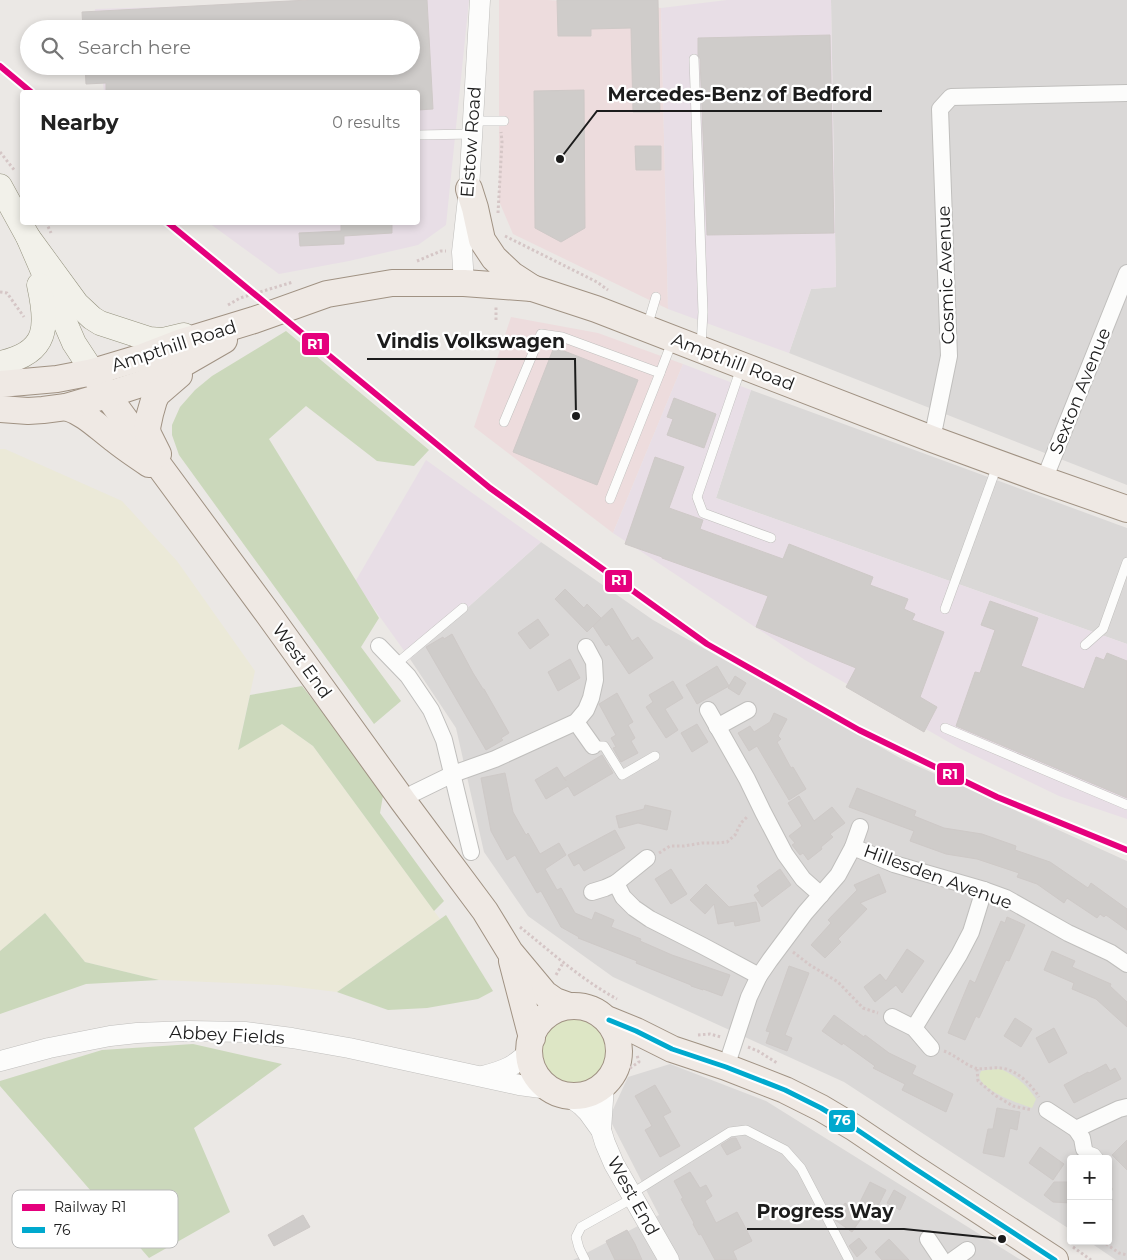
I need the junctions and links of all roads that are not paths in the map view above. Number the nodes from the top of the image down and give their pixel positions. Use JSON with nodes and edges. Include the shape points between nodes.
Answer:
{"nodes":[{"id":1,"x":480,"y":0,"type":"edge"},
{"id":2,"x":694,"y":59,"type":"dead end"},
{"id":3,"x":1127,"y":93,"type":"edge"},
{"id":4,"x":502,"y":121,"type":"road end"},
{"id":5,"x":472,"y":127,"type":"junction"},
{"id":6,"x":420,"y":135,"type":"edge"},
{"id":7,"x":9,"y":181,"type":"edge"},
{"id":8,"x":469,"y":189,"type":"junction"},
{"id":9,"x":20,"y":213,"type":"edge"},
{"id":10,"x":24,"y":225,"type":"edge"},
{"id":11,"x":28,"y":237,"type":"junction"},
{"id":12,"x":1127,"y":273,"type":"edge"},
{"id":13,"x":464,"y":283,"type":"junction"},
{"id":14,"x":532,"y":288,"type":"junction"},
{"id":15,"x":656,"y":297,"type":"dead end"},
{"id":16,"x":254,"y":320,"type":"junction"},
{"id":17,"x":646,"y":329,"type":"junction"},
{"id":18,"x":673,"y":340,"type":"junction"},
{"id":19,"x":208,"y":350,"type":"junction"},
{"id":20,"x":701,"y":350,"type":"junction"},
{"id":21,"x":0,"y":363,"type":"edge"},
{"id":22,"x":742,"y":366,"type":"junction"},
{"id":23,"x":92,"y":372,"type":"junction"},
{"id":24,"x":660,"y":374,"type":"junction"},
{"id":25,"x":0,"y":384,"type":"edge"},
{"id":26,"x":107,"y":395,"type":"junction"},
{"id":27,"x":66,"y":407,"type":"junction"},
{"id":28,"x":0,"y":409,"type":"edge"},
{"id":29,"x":504,"y":422,"type":"dead end"},
{"id":30,"x":932,"y":439,"type":"junction"},
{"id":31,"x":998,"y":463,"type":"junction"},
{"id":32,"x":168,"y":478,"type":"junction"},
{"id":33,"x":1044,"y":480,"type":"junction"},
{"id":34,"x":610,"y":499,"type":"dead end"},
{"id":35,"x":1127,"y":509,"type":"edge"},
{"id":36,"x":771,"y":538,"type":"dead end"},
{"id":37,"x":1127,"y":562,"type":"edge"},
{"id":38,"x":463,"y":608,"type":"dead end"},
{"id":39,"x":945,"y":609,"type":"dead end"},
{"id":40,"x":1085,"y":644,"type":"dead end"},
{"id":41,"x":379,"y":646,"type":"dead end"},
{"id":42,"x":586,"y":647,"type":"dead end"},
{"id":43,"x":396,"y":664,"type":"junction"},
{"id":44,"x":708,"y":710,"type":"dead end"},
{"id":45,"x":748,"y":710,"type":"dead end"},
{"id":46,"x":576,"y":722,"type":"junction"},
{"id":47,"x":718,"y":726,"type":"junction"},
{"id":48,"x":945,"y":728,"type":"dead end"},
{"id":49,"x":593,"y":746,"type":"joint"},
{"id":50,"x":655,"y":756,"type":"dead end"},
{"id":51,"x":452,"y":774,"type":"junction"},
{"id":52,"x":403,"y":801,"type":"junction"},
{"id":53,"x":1127,"y":805,"type":"edge"},
{"id":54,"x":860,"y":827,"type":"dead end"},
{"id":55,"x":854,"y":847,"type":"junction"},
{"id":56,"x":471,"y":852,"type":"dead end"},
{"id":57,"x":648,"y":858,"type":"road end"},
{"id":58,"x":616,"y":883,"type":"junction"},
{"id":59,"x":984,"y":890,"type":"junction"},
{"id":60,"x":592,"y":892,"type":"dead end"},
{"id":61,"x":821,"y":895,"type":"junction"},
{"id":62,"x":510,"y":952,"type":"junction"},
{"id":63,"x":1127,"y":964,"type":"edge"},
{"id":64,"x":759,"y":976,"type":"junction"},
{"id":65,"x":569,"y":1006,"type":"junction"},
{"id":66,"x":615,"y":1011,"type":"junction"},
{"id":67,"x":892,"y":1018,"type":"road end"},
{"id":68,"x":914,"y":1028,"type":"junction"},
{"id":69,"x":681,"y":1041,"type":"junction"},
{"id":70,"x":531,"y":1044,"type":"junction"},
{"id":71,"x":930,"y":1048,"type":"road end"},
{"id":72,"x":0,"y":1061,"type":"edge"},
{"id":73,"x":726,"y":1067,"type":"junction"},
{"id":74,"x":619,"y":1071,"type":"junction"},
{"id":75,"x":483,"y":1076,"type":"junction"},
{"id":76,"x":558,"y":1092,"type":"junction"},
{"id":77,"x":1127,"y":1107,"type":"edge"},
{"id":78,"x":1047,"y":1110,"type":"road end"},
{"id":79,"x":1076,"y":1129,"type":"junction"},
{"id":80,"x":601,"y":1130,"type":"junction"},
{"id":81,"x":1084,"y":1149,"type":"joint"},
{"id":82,"x":1097,"y":1155,"type":"edge"},
{"id":83,"x":632,"y":1196,"type":"junction"},
{"id":84,"x":928,"y":1239,"type":"dead end"},
{"id":85,"x":967,"y":1250,"type":"dead end"},
{"id":86,"x":585,"y":1260,"type":"edge"},
{"id":87,"x":669,"y":1260,"type":"edge"},
{"id":88,"x":849,"y":1260,"type":"edge"},
{"id":89,"x":942,"y":1260,"type":"edge"},
{"id":90,"x":953,"y":1260,"type":"edge"},
{"id":91,"x":1055,"y":1260,"type":"edge"}],
"edges":[{"from":1,"to":5,"type":"street","name":"Elstow Road"},
{"from":2,"to":20,"type":"lane","via":[[703,312]]},
{"from":3,"to":30,"type":"street","name":"Cosmic Avenue","via":[[952,96],[940,110],[949,356]]},
{"from":4,"to":5,"type":"lane"},
{"from":5,"to":6,"type":"lane"},
{"from":5,"to":8,"type":"street","name":"Elstow Road"},
{"from":7,"to":9,"type":"main road","name":"Ampthill Road"},
{"from":8,"to":13,"type":"street","name":"Elstow Road","via":[[462,252]]},
{"from":8,"to":14,"type":"main road","via":[[482,240],[494,258]]},
{"from":10,"to":11,"type":"main road","name":"Ampthill Road"},
{"from":11,"to":16,"type":"main road","name":"Ampthill Road","via":[[77,304],[92,318],[108,326],[149,340],[163,340]]},
{"from":11,"to":21,"type":"main road","via":[[44,307],[42,335],[24,355]]},
{"from":11,"to":23,"type":"main road","name":"Ampthill Road","via":[[74,343]]},
{"from":12,"to":33,"type":"street","name":"Sexton Avenue"},
{"from":13,"to":14,"type":"main road","name":"Ampthill Road"},
{"from":13,"to":16,"type":"main road","name":"Ampthill Road","via":[[392,283],[327,294]]},
{"from":14,"to":17,"type":"main road","name":"Ampthill Road"},
{"from":15,"to":17,"type":"lane"},
{"from":16,"to":19,"type":"main road"},
{"from":16,"to":23,"type":"main road","name":"Ampthill Road"},
{"from":17,"to":18,"type":"main road","name":"Ampthill Road"},
{"from":18,"to":20,"type":"main road","name":"Ampthill Road"},
{"from":18,"to":24,"type":"lane"},
{"from":19,"to":26,"type":"main road","via":[[144,383]]},
{"from":19,"to":32,"type":"main road","via":[[154,400],[148,434]]},
{"from":20,"to":22,"type":"main road","name":"Ampthill Road"},
{"from":22,"to":30,"type":"main road","name":"Ampthill Road"},
{"from":22,"to":36,"type":"lane","via":[[697,497],[704,513]]},
{"from":23,"to":25,"type":"main road"},
{"from":23,"to":26,"type":"main road","name":"West End"},
{"from":24,"to":29,"type":"lane","via":[[562,336],[541,334]]},
{"from":24,"to":34,"type":"lane"},
{"from":26,"to":27,"type":"main road"},
{"from":26,"to":32,"type":"main road","name":"West End"},
{"from":27,"to":28,"type":"main road","via":[[28,411]]},
{"from":27,"to":32,"type":"main road","via":[[83,414]]},
{"from":30,"to":31,"type":"main road","name":"Ampthill Road"},
{"from":31,"to":33,"type":"main road","name":"Ampthill Road"},
{"from":31,"to":39,"type":"lane"},
{"from":32,"to":52,"type":"main road","name":"West End"},
{"from":33,"to":35,"type":"main road","name":"Ampthill Road"},
{"from":37,"to":40,"type":"lane","via":[[1103,629]]},
{"from":38,"to":43,"type":"lane"},
{"from":41,"to":43,"type":"street"},
{"from":42,"to":46,"type":"street","via":[[594,662],[595,680],[589,704]]},
{"from":43,"to":51,"type":"street","via":[[431,710],[444,740]]},
{"from":44,"to":47,"type":"street"},
{"from":45,"to":47,"type":"street"},
{"from":46,"to":49,"type":"street"},
{"from":46,"to":51,"type":"street","via":[[495,759]]},
{"from":47,"to":61,"type":"street","via":[[785,854],[803,879]]},
{"from":48,"to":53,"type":"lane"},
{"from":49,"to":50,"type":"lane","via":[[604,746],[622,775]]},
{"from":51,"to":52,"type":"street"},
{"from":51,"to":56,"type":"street"},
{"from":52,"to":62,"type":"main road","name":"West End","via":[[486,911]]},
{"from":54,"to":55,"type":"street","name":"Hillesden Avenue"},
{"from":55,"to":59,"type":"street","name":"Hillesden Avenue","via":[[894,864]]},
{"from":55,"to":61,"type":"street","name":"Hillesden Avenue","via":[[838,875]]},
{"from":57,"to":58,"type":"street"},
{"from":58,"to":60,"type":"street"},
{"from":58,"to":64,"type":"street","via":[[634,908],[650,919]]},
{"from":59,"to":63,"type":"street","name":"Hillesden Avenue","via":[[1006,898]]},
{"from":59,"to":68,"type":"street","via":[[971,932]]},
{"from":61,"to":64,"type":"street","name":"Hillesden Avenue"},
{"from":62,"to":65,"type":"main road","name":"West End","via":[[545,994]]},
{"from":62,"to":70,"type":"main road","name":"West End"},
{"from":64,"to":73,"type":"street","name":"Hillesden Avenue"},
{"from":65,"to":66,"type":"main road"},
{"from":65,"to":70,"type":"main road","via":[[559,1008],[539,1022]]},
{"from":66,"to":69,"type":"main road","via":[[636,1031]]},
{"from":66,"to":74,"type":"main road"},
{"from":67,"to":68,"type":"street"},
{"from":68,"to":71,"type":"street"},
{"from":69,"to":73,"type":"main road"},
{"from":69,"to":74,"type":"main road"},
{"from":70,"to":75,"type":"street","name":"Abbey Fields","via":[[515,1064]]},
{"from":70,"to":76,"type":"main road","via":[[531,1063],[535,1073],[541,1082]]},
{"from":72,"to":75,"type":"street","name":"Abbey Fields","via":[[110,1036],[219,1031],[292,1038]]},
{"from":73,"to":91,"type":"main road","via":[[821,1108]]},
{"from":74,"to":76,"type":"main road","via":[[587,1094],[578,1096]]},
{"from":74,"to":80,"type":"street","name":"West End","via":[[603,1108]]},
{"from":75,"to":76,"type":"street","name":"Abbey Fields"},
{"from":76,"to":80,"type":"street","name":"West End","via":[[581,1105]]},
{"from":77,"to":79,"type":"street"},
{"from":78,"to":79,"type":"street"},
{"from":79,"to":81,"type":"street"},
{"from":80,"to":83,"type":"street","name":"West End","via":[[604,1143]]},
{"from":81,"to":82,"type":"lane"},
{"from":83,"to":86,"type":"lane","via":[[581,1227],[576,1237]]},
{"from":83,"to":87,"type":"street","name":"West End"},
{"from":83,"to":88,"type":"lane","via":[[730,1132],[746,1130],[785,1150],[801,1168]]},
{"from":84,"to":89,"type":"street"},
{"from":85,"to":90,"type":"street"}]}
